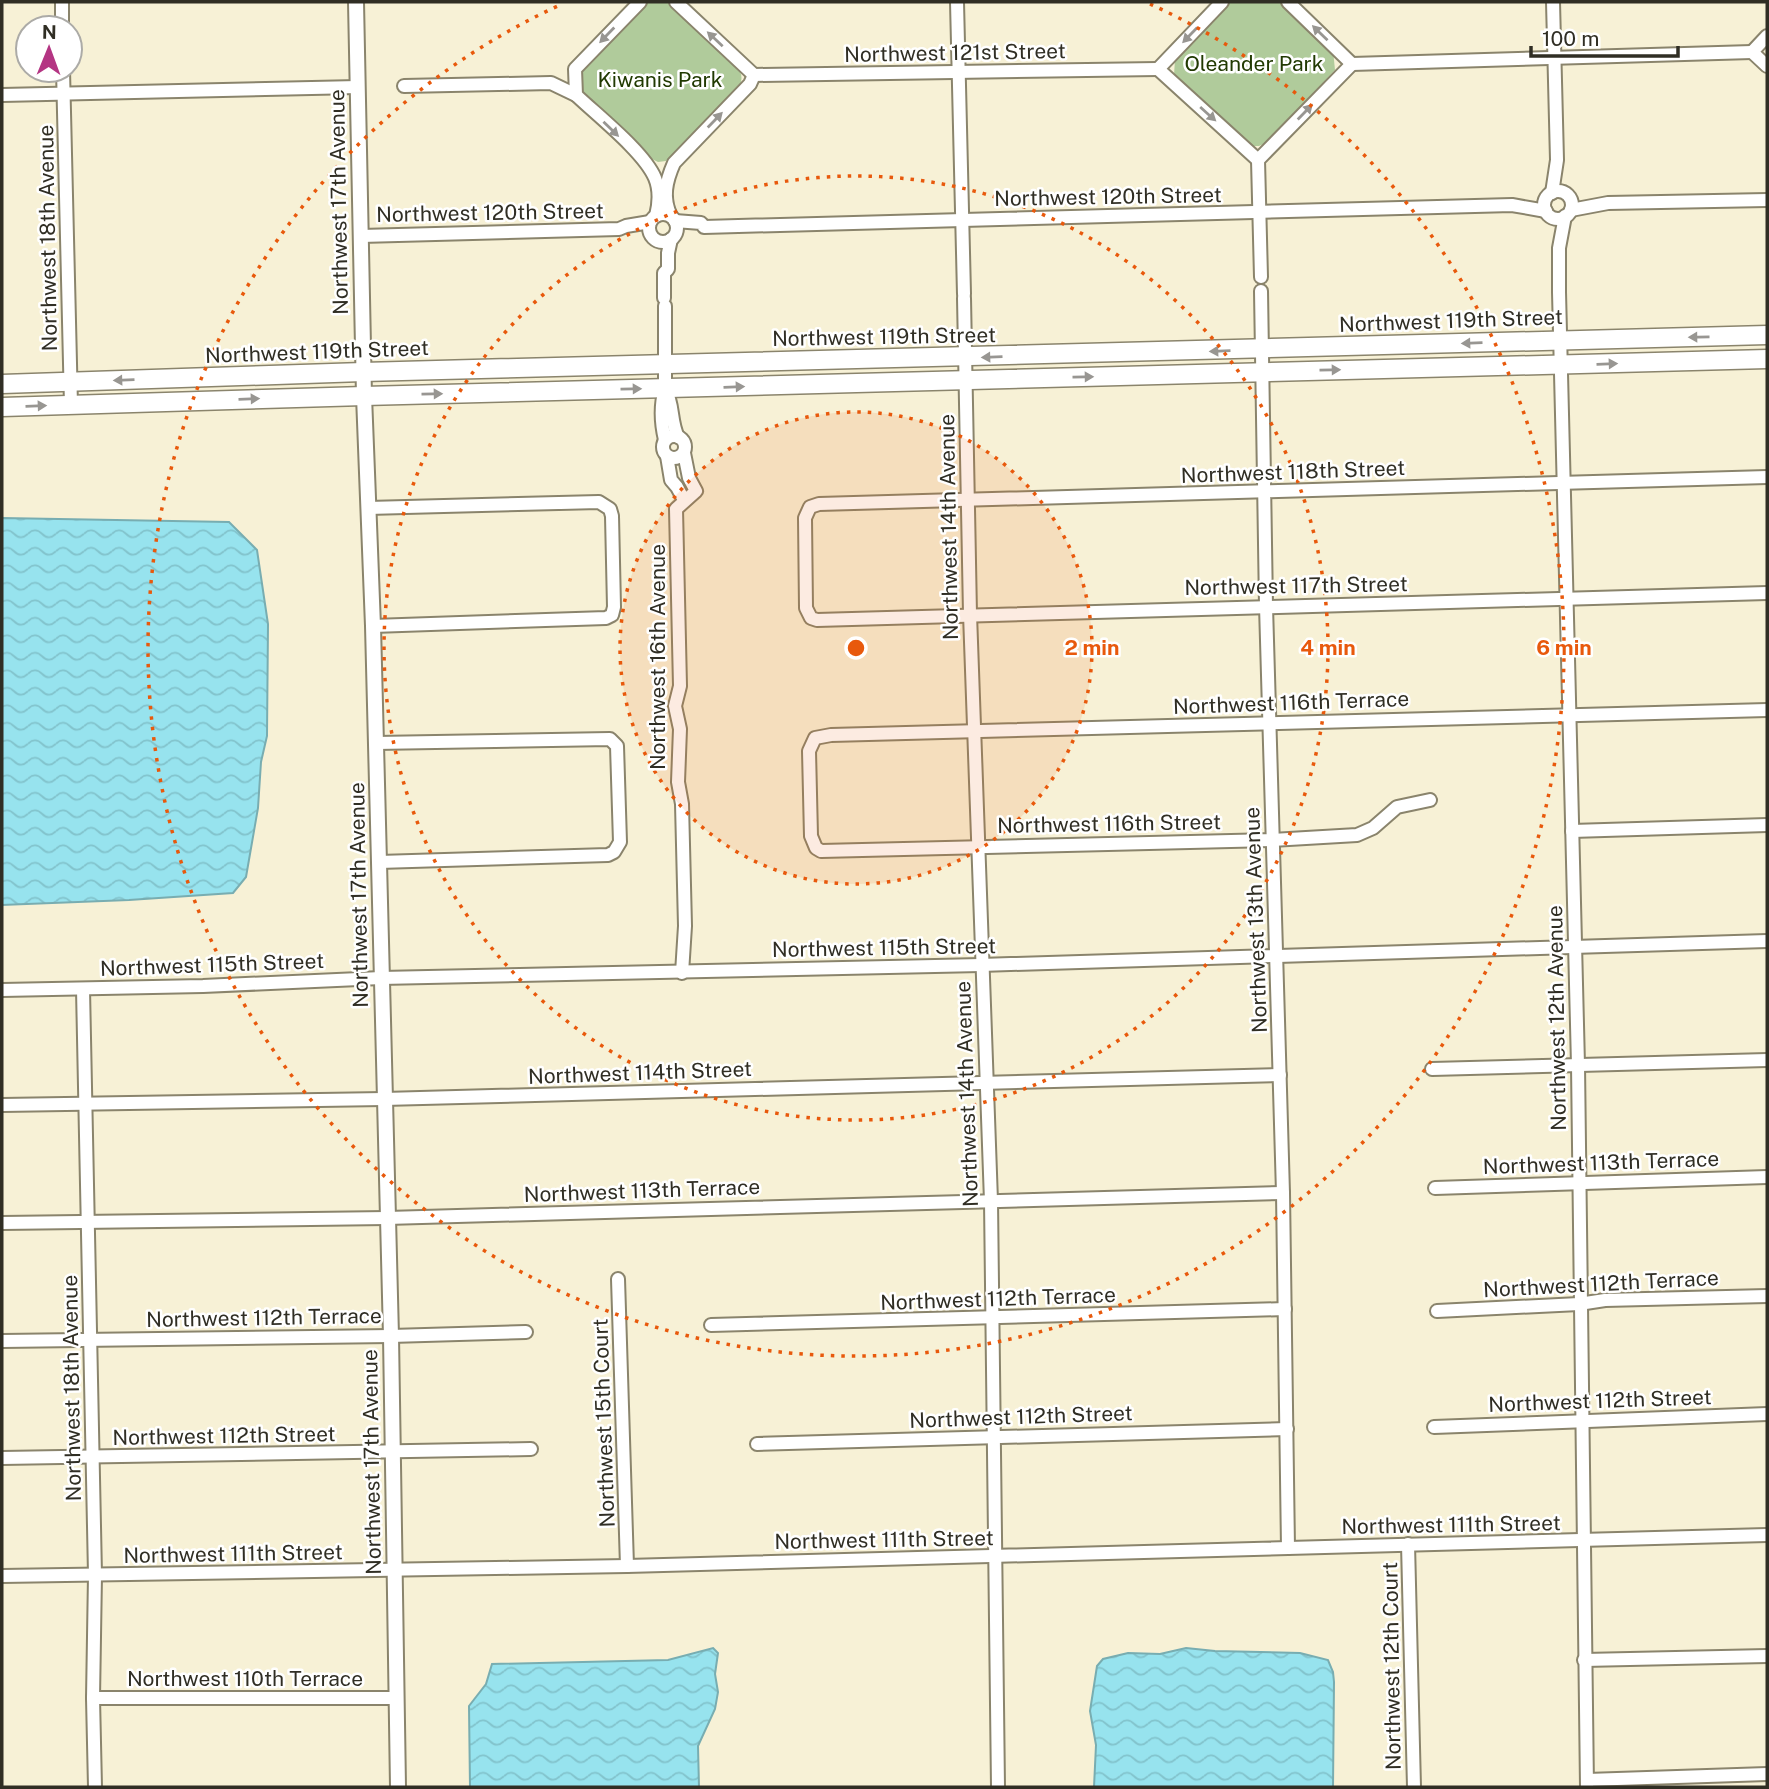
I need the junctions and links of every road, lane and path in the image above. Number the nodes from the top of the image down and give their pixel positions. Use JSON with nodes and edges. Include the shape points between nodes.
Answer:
{"nodes":[{"id":1,"x":356,"y":2,"type":"edge"},
{"id":2,"x":640,"y":2,"type":"edge"},
{"id":3,"x":676,"y":2,"type":"edge"},
{"id":4,"x":957,"y":2,"type":"edge"},
{"id":5,"x":1222,"y":2,"type":"edge"},
{"id":6,"x":1288,"y":2,"type":"edge"},
{"id":7,"x":1553,"y":2,"type":"edge"},
{"id":8,"x":1767,"y":36,"type":"edge"},
{"id":9,"x":1752,"y":52,"type":"junction"},
{"id":10,"x":1555,"y":57,"type":"junction"},
{"id":11,"x":1352,"y":64,"type":"junction"},
{"id":12,"x":1767,"y":66,"type":"edge"},
{"id":13,"x":575,"y":69,"type":"junction"},
{"id":14,"x":1158,"y":69,"type":"junction"},
{"id":15,"x":958,"y":73,"type":"junction"},
{"id":16,"x":754,"y":75,"type":"junction"},
{"id":17,"x":551,"y":83,"type":"junction"},
{"id":18,"x":64,"y":84,"type":"edge"},
{"id":19,"x":404,"y":86,"type":"dead end"},
{"id":20,"x":358,"y":87,"type":"junction"},
{"id":21,"x":64,"y":94,"type":"junction"},
{"id":22,"x":2,"y":95,"type":"edge"},
{"id":23,"x":576,"y":95,"type":"junction"},
{"id":24,"x":1258,"y":160,"type":"junction"},
{"id":25,"x":646,"y":162,"type":"junction"},
{"id":26,"x":674,"y":163,"type":"junction"},
{"id":27,"x":1767,"y":200,"type":"edge"},
{"id":28,"x":1558,"y":204,"type":"junction"},
{"id":29,"x":1258,"y":213,"type":"junction"},
{"id":30,"x":673,"y":218,"type":"junction"},
{"id":31,"x":653,"y":219,"type":"junction"},
{"id":32,"x":962,"y":220,"type":"junction"},
{"id":33,"x":704,"y":227,"type":"junction"},
{"id":34,"x":619,"y":229,"type":"junction"},
{"id":35,"x":361,"y":236,"type":"junction"},
{"id":36,"x":673,"y":237,"type":"junction"},
{"id":37,"x":654,"y":238,"type":"junction"},
{"id":38,"x":664,"y":273,"type":"junction"},
{"id":39,"x":1261,"y":278,"type":"dead end"},
{"id":40,"x":1261,"y":291,"type":"dead end"},
{"id":41,"x":1767,"y":335,"type":"edge"},
{"id":42,"x":1560,"y":341,"type":"junction"},
{"id":43,"x":1262,"y":349,"type":"junction"},
{"id":44,"x":964,"y":358,"type":"junction"},
{"id":45,"x":1767,"y":359,"type":"edge"},
{"id":46,"x":665,"y":365,"type":"junction"},
{"id":47,"x":1561,"y":365,"type":"junction"},
{"id":48,"x":363,"y":372,"type":"junction"},
{"id":49,"x":1262,"y":372,"type":"junction"},
{"id":50,"x":965,"y":380,"type":"junction"},
{"id":51,"x":71,"y":382,"type":"junction"},
{"id":52,"x":2,"y":384,"type":"edge"},
{"id":53,"x":665,"y":388,"type":"junction"},
{"id":54,"x":364,"y":396,"type":"junction"},
{"id":55,"x":71,"y":405,"type":"junction"},
{"id":56,"x":2,"y":407,"type":"edge"},
{"id":57,"x":678,"y":437,"type":"junction"},
{"id":58,"x":665,"y":440,"type":"junction"},
{"id":59,"x":684,"y":453,"type":"junction"},
{"id":60,"x":667,"y":456,"type":"junction"},
{"id":61,"x":1767,"y":477,"type":"edge"},
{"id":62,"x":689,"y":478,"type":"junction"},
{"id":63,"x":673,"y":482,"type":"junction"},
{"id":64,"x":1564,"y":483,"type":"junction"},
{"id":65,"x":1264,"y":493,"type":"junction"},
{"id":66,"x":969,"y":501,"type":"junction"},
{"id":67,"x":680,"y":505,"type":"junction"},
{"id":68,"x":368,"y":508,"type":"junction"},
{"id":69,"x":1767,"y":593,"type":"edge"},
{"id":70,"x":1567,"y":599,"type":"junction"},
{"id":71,"x":1265,"y":606,"type":"junction"},
{"id":72,"x":970,"y":614,"type":"junction"},
{"id":73,"x":826,"y":619,"type":"joint"},
{"id":74,"x":373,"y":626,"type":"junction"},
{"id":75,"x":1767,"y":710,"type":"edge"},
{"id":76,"x":1570,"y":714,"type":"junction"},
{"id":77,"x":1269,"y":723,"type":"junction"},
{"id":78,"x":974,"y":730,"type":"junction"},
{"id":79,"x":376,"y":743,"type":"junction"},
{"id":80,"x":1430,"y":800,"type":"dead end"},
{"id":81,"x":1767,"y":825,"type":"edge"},
{"id":82,"x":1572,"y":831,"type":"junction"},
{"id":83,"x":1272,"y":840,"type":"junction"},
{"id":84,"x":977,"y":846,"type":"junction"},
{"id":85,"x":821,"y":851,"type":"joint"},
{"id":86,"x":379,"y":862,"type":"junction"},
{"id":87,"x":1767,"y":941,"type":"edge"},
{"id":88,"x":1574,"y":947,"type":"junction"},
{"id":89,"x":1277,"y":957,"type":"junction"},
{"id":90,"x":981,"y":965,"type":"junction"},
{"id":91,"x":682,"y":973,"type":"junction"},
{"id":92,"x":381,"y":978,"type":"junction"},
{"id":93,"x":83,"y":989,"type":"junction"},
{"id":94,"x":2,"y":990,"type":"edge"},
{"id":95,"x":1767,"y":1060,"type":"edge"},
{"id":96,"x":1578,"y":1065,"type":"junction"},
{"id":97,"x":1432,"y":1069,"type":"dead end"},
{"id":98,"x":1280,"y":1075,"type":"junction"},
{"id":99,"x":987,"y":1083,"type":"junction"},
{"id":100,"x":384,"y":1099,"type":"junction"},
{"id":101,"x":85,"y":1104,"type":"junction"},
{"id":102,"x":2,"y":1105,"type":"edge"},
{"id":103,"x":1767,"y":1178,"type":"edge"},
{"id":104,"x":1580,"y":1183,"type":"junction"},
{"id":105,"x":1435,"y":1188,"type":"dead end"},
{"id":106,"x":1283,"y":1193,"type":"junction"},
{"id":107,"x":991,"y":1201,"type":"junction"},
{"id":108,"x":387,"y":1218,"type":"junction"},
{"id":109,"x":88,"y":1222,"type":"junction"},
{"id":110,"x":2,"y":1223,"type":"edge"},
{"id":111,"x":618,"y":1279,"type":"dead end"},
{"id":112,"x":1767,"y":1296,"type":"edge"},
{"id":113,"x":1579,"y":1304,"type":"junction"},
{"id":114,"x":1285,"y":1310,"type":"junction"},
{"id":115,"x":1437,"y":1311,"type":"dead end"},
{"id":116,"x":992,"y":1319,"type":"junction"},
{"id":117,"x":711,"y":1325,"type":"dead end"},
{"id":118,"x":526,"y":1332,"type":"dead end"},
{"id":119,"x":391,"y":1336,"type":"junction"},
{"id":120,"x":90,"y":1339,"type":"junction"},
{"id":121,"x":2,"y":1340,"type":"edge"},
{"id":122,"x":1767,"y":1414,"type":"edge"},
{"id":123,"x":1583,"y":1420,"type":"junction"},
{"id":124,"x":1434,"y":1427,"type":"dead end"},
{"id":125,"x":1287,"y":1429,"type":"junction"},
{"id":126,"x":993,"y":1437,"type":"junction"},
{"id":127,"x":757,"y":1444,"type":"dead end"},
{"id":128,"x":531,"y":1449,"type":"dead end"},
{"id":129,"x":393,"y":1453,"type":"junction"},
{"id":130,"x":93,"y":1456,"type":"junction"},
{"id":131,"x":2,"y":1458,"type":"edge"},
{"id":132,"x":1767,"y":1535,"type":"edge"},
{"id":133,"x":1585,"y":1541,"type":"junction"},
{"id":134,"x":1408,"y":1544,"type":"junction"},
{"id":135,"x":1288,"y":1548,"type":"junction"},
{"id":136,"x":995,"y":1557,"type":"junction"},
{"id":137,"x":627,"y":1566,"type":"junction"},
{"id":138,"x":395,"y":1570,"type":"junction"},
{"id":139,"x":96,"y":1575,"type":"junction"},
{"id":140,"x":2,"y":1576,"type":"edge"},
{"id":141,"x":1767,"y":1656,"type":"edge"},
{"id":142,"x":1584,"y":1660,"type":"junction"},
{"id":143,"x":93,"y":1698,"type":"junction"},
{"id":144,"x":397,"y":1698,"type":"junction"},
{"id":145,"x":1767,"y":1774,"type":"edge"},
{"id":146,"x":1587,"y":1784,"type":"edge"},
{"id":147,"x":95,"y":1787,"type":"edge"},
{"id":148,"x":398,"y":1787,"type":"edge"},
{"id":149,"x":998,"y":1787,"type":"edge"},
{"id":150,"x":1414,"y":1787,"type":"edge"}],
"edges":[{"from":1,"to":20,"type":"main road","name":"Northwest 17th Avenue"},
{"from":2,"to":13,"type":"street","one_way":true},
{"from":16,"to":3,"type":"street","one_way":true},
{"from":4,"to":15,"type":"street","name":"Northwest 14th Avenue"},
{"from":5,"to":14,"type":"street","one_way":true},
{"from":11,"to":6,"type":"street","one_way":true},
{"from":7,"to":10,"type":"street","name":"Northwest 12th Avenue"},
{"from":8,"to":9,"type":"street"},
{"from":9,"to":10,"type":"street"},
{"from":9,"to":12,"type":"street"},
{"from":10,"to":11,"type":"street"},
{"from":10,"to":28,"type":"street","name":"Northwest 12th Avenue"},
{"from":24,"to":11,"type":"street","one_way":true},
{"from":13,"to":17,"type":"street"},
{"from":13,"to":23,"type":"street"},
{"from":14,"to":15,"type":"street","name":"Northwest 121st Street"},
{"from":14,"to":24,"type":"street","one_way":true},
{"from":15,"to":16,"type":"street","name":"Northwest 121st Street"},
{"from":15,"to":32,"type":"street","name":"Northwest 14th Avenue"},
{"from":26,"to":16,"type":"street","one_way":true,"via":[[750,85]]},
{"from":17,"to":19,"type":"street"},
{"from":17,"to":23,"type":"street"},
{"from":18,"to":21,"type":"street","name":"Northwest 18th Avenue"},
{"from":20,"to":21,"type":"street"},
{"from":20,"to":35,"type":"main road","name":"Northwest 17th Avenue"},
{"from":21,"to":22,"type":"street"},
{"from":21,"to":51,"type":"street","name":"Northwest 18th Avenue"},
{"from":23,"to":25,"type":"street","one_way":true},
{"from":24,"to":29,"type":"street"},
{"from":25,"to":26,"type":"street","via":[[658,166]]},
{"from":25,"to":31,"type":"street","via":[[659,202]]},
{"from":26,"to":30,"type":"street","via":[[666,190]]},
{"from":27,"to":28,"type":"street","name":"Northwest 120th Street"},
{"from":28,"to":29,"type":"street","name":"Northwest 120th Street"},
{"from":28,"to":42,"type":"street","name":"Northwest 12th Avenue"},
{"from":29,"to":32,"type":"street","name":"Northwest 120th Street"},
{"from":29,"to":39,"type":"street"},
{"from":30,"to":31,"type":"street","name":"Northwest 120th Street","via":[[664,214]]},
{"from":30,"to":33,"type":"street","name":"Northwest 120th Street"},
{"from":30,"to":36,"type":"street","via":[[677,229]]},
{"from":31,"to":34,"type":"street","name":"Northwest 120th Street"},
{"from":31,"to":37,"type":"street","via":[[649,228]]},
{"from":32,"to":33,"type":"street","name":"Northwest 120th Street"},
{"from":32,"to":44,"type":"street","name":"Northwest 14th Avenue"},
{"from":33,"to":36,"type":"street","name":"Northwest 120th Street"},
{"from":34,"to":35,"type":"street","name":"Northwest 120th Street"},
{"from":34,"to":37,"type":"street","name":"Northwest 120th Street"},
{"from":35,"to":48,"type":"main road","name":"Northwest 17th Avenue"},
{"from":36,"to":37,"type":"street","name":"Northwest 120th Street","via":[[664,242]]},
{"from":36,"to":38,"type":"street"},
{"from":37,"to":38,"type":"street"},
{"from":38,"to":46,"type":"street","name":"Northwest 16th Avenue"},
{"from":40,"to":43,"type":"street","name":"Northwest 13th Avenue"},
{"from":41,"to":42,"type":"highway","name":"Northwest 119th Street","one_way":true},
{"from":42,"to":43,"type":"highway","name":"Northwest 119th Street","one_way":true},
{"from":42,"to":47,"type":"street","name":"Northwest 12th Avenue"},
{"from":43,"to":44,"type":"highway","name":"Northwest 119th Street","one_way":true},
{"from":43,"to":49,"type":"street","name":"Northwest 13th Avenue"},
{"from":44,"to":46,"type":"highway","name":"Northwest 119th Street"},
{"from":44,"to":50,"type":"street","name":"Northwest 14th Avenue"},
{"from":47,"to":45,"type":"highway","one_way":true},
{"from":46,"to":48,"type":"highway","name":"Northwest 119th Street"},
{"from":46,"to":53,"type":"street","name":"Northwest 16th Avenue"},
{"from":49,"to":47,"type":"highway","one_way":true},
{"from":47,"to":64,"type":"street","name":"Northwest 12th Avenue"},
{"from":48,"to":51,"type":"highway","name":"Northwest 119th Street","one_way":true},
{"from":48,"to":54,"type":"main road","name":"Northwest 17th Avenue"},
{"from":50,"to":49,"type":"highway","one_way":true},
{"from":49,"to":65,"type":"street","name":"Northwest 13th Avenue"},
{"from":53,"to":50,"type":"highway","one_way":true},
{"from":50,"to":66,"type":"street","name":"Northwest 14th Avenue"},
{"from":51,"to":52,"type":"highway","name":"Northwest 119th Street"},
{"from":51,"to":55,"type":"street","name":"Northwest 18th Avenue"},
{"from":54,"to":53,"type":"highway","one_way":true},
{"from":53,"to":57,"type":"street","name":"Northwest 16th Avenue"},
{"from":53,"to":58,"type":"street","name":"Northwest 16th Avenue"},
{"from":55,"to":54,"type":"highway","one_way":true},
{"from":54,"to":68,"type":"main road","name":"Northwest 17th Avenue"},
{"from":56,"to":55,"type":"highway","one_way":true},
{"from":57,"to":58,"type":"street"},
{"from":57,"to":59,"type":"street","name":"Northwest 16th Avenue","via":[[684,442]]},
{"from":58,"to":60,"type":"street","name":"Northwest 16th Avenue"},
{"from":59,"to":60,"type":"street","via":[[678,458]]},
{"from":59,"to":62,"type":"street","name":"Northwest 16th Avenue"},
{"from":60,"to":63,"type":"street","name":"Northwest 16th Avenue"},
{"from":61,"to":64,"type":"street","name":"Northwest 118th Street"},
{"from":62,"to":63,"type":"street"},
{"from":62,"to":67,"type":"street","name":"Northwest 16th Avenue","via":[[696,491]]},
{"from":63,"to":67,"type":"street","name":"Northwest 16th Avenue","via":[[670,490]]},
{"from":64,"to":65,"type":"street","name":"Northwest 118th Street"},
{"from":64,"to":70,"type":"street","name":"Northwest 12th Avenue"},
{"from":65,"to":66,"type":"street","name":"Northwest 118th Street"},
{"from":65,"to":71,"type":"street","name":"Northwest 13th Avenue"},
{"from":66,"to":72,"type":"street","name":"Northwest 14th Avenue"},
{"from":66,"to":73,"type":"street","name":"Northwest 118th Street","via":[[810,507],[805,518],[806,608],[811,618]]},
{"from":67,"to":91,"type":"street","name":"Northwest 16th Avenue","via":[[680,686],[675,706],[682,804]]},
{"from":68,"to":74,"type":"main road","name":"Northwest 17th Avenue"},
{"from":68,"to":74,"type":"street","via":[[599,502],[612,516],[612,615],[599,620]]},
{"from":69,"to":70,"type":"street","name":"Northwest 117th Street"},
{"from":70,"to":71,"type":"street","name":"Northwest 117th Street"},
{"from":70,"to":76,"type":"street","name":"Northwest 12th Avenue"},
{"from":71,"to":72,"type":"street","name":"Northwest 117th Street"},
{"from":71,"to":77,"type":"street","name":"Northwest 13th Avenue"},
{"from":72,"to":73,"type":"street","name":"Northwest 117th Street"},
{"from":72,"to":78,"type":"street","name":"Northwest 14th Avenue"},
{"from":74,"to":79,"type":"main road","name":"Northwest 17th Avenue"},
{"from":75,"to":76,"type":"street","name":"Northwest 116th Terrace"},
{"from":76,"to":77,"type":"street","name":"Northwest 116th Terrace"},
{"from":76,"to":82,"type":"street","name":"Northwest 12th Avenue"},
{"from":77,"to":78,"type":"street","name":"Northwest 116th Terrace"},
{"from":77,"to":83,"type":"street","name":"Northwest 13th Avenue"},
{"from":78,"to":84,"type":"street","name":"Northwest 14th Avenue"},
{"from":78,"to":85,"type":"street","name":"Northwest 116th Terrace","via":[[816,738],[809,751],[811,836]]},
{"from":79,"to":86,"type":"main road","name":"Northwest 17th Avenue"},
{"from":79,"to":86,"type":"street","via":[[614,741],[621,842],[608,855]]},
{"from":80,"to":83,"type":"street","name":"Northwest 116th Street","via":[[1396,807],[1373,828],[1357,835]]},
{"from":81,"to":82,"type":"street"},
{"from":82,"to":88,"type":"street","name":"Northwest 12th Avenue"},
{"from":83,"to":84,"type":"street","name":"Northwest 116th Street"},
{"from":83,"to":89,"type":"street","name":"Northwest 13th Avenue"},
{"from":84,"to":85,"type":"street","name":"Northwest 116th Street"},
{"from":84,"to":90,"type":"street","name":"Northwest 14th Avenue"},
{"from":86,"to":92,"type":"main road","name":"Northwest 17th Avenue"},
{"from":87,"to":88,"type":"street","name":"Northwest 115th Street"},
{"from":88,"to":89,"type":"street","name":"Northwest 115th Street"},
{"from":88,"to":96,"type":"street","name":"Northwest 12th Avenue"},
{"from":89,"to":90,"type":"street","name":"Northwest 115th Street"},
{"from":89,"to":98,"type":"street","name":"Northwest 13th Avenue"},
{"from":90,"to":91,"type":"street","name":"Northwest 115th Street"},
{"from":90,"to":99,"type":"street","name":"Northwest 14th Avenue"},
{"from":91,"to":92,"type":"street","name":"Northwest 115th Street"},
{"from":92,"to":93,"type":"street","name":"Northwest 115th Street"},
{"from":92,"to":100,"type":"main road","name":"Northwest 17th Avenue"},
{"from":93,"to":94,"type":"street","name":"Northwest 115th Street"},
{"from":93,"to":101,"type":"street","name":"Northwest 18th Avenue"},
{"from":95,"to":96,"type":"street"},
{"from":96,"to":97,"type":"street"},
{"from":96,"to":104,"type":"street","name":"Northwest 12th Avenue"},
{"from":98,"to":99,"type":"street","name":"Northwest 114th Street"},
{"from":98,"to":106,"type":"street","name":"Northwest 13th Avenue"},
{"from":99,"to":100,"type":"street","name":"Northwest 114th Street"},
{"from":99,"to":107,"type":"street","name":"Northwest 14th Avenue"},
{"from":100,"to":101,"type":"street","name":"Northwest 114th Street"},
{"from":100,"to":108,"type":"main road","name":"Northwest 17th Avenue"},
{"from":101,"to":102,"type":"street","name":"Northwest 114th Street"},
{"from":101,"to":109,"type":"street","name":"Northwest 18th Avenue"},
{"from":103,"to":104,"type":"street","name":"Northwest 113th Terrace"},
{"from":104,"to":105,"type":"street","name":"Northwest 113th Terrace"},
{"from":104,"to":113,"type":"street","name":"Northwest 12th Avenue"},
{"from":106,"to":107,"type":"street","name":"Northwest 113th Terrace"},
{"from":106,"to":114,"type":"street","name":"Northwest 13th Avenue"},
{"from":107,"to":108,"type":"street","name":"Northwest 113th Terrace"},
{"from":107,"to":116,"type":"street","name":"Northwest 14th Avenue"},
{"from":108,"to":109,"type":"street","name":"Northwest 113th Terrace"},
{"from":108,"to":119,"type":"main road","name":"Northwest 17th Avenue"},
{"from":109,"to":110,"type":"street","name":"Northwest 113th Terrace"},
{"from":109,"to":120,"type":"street","name":"Northwest 18th Avenue"},
{"from":111,"to":137,"type":"street","name":"Northwest 15th Court"},
{"from":112,"to":113,"type":"street","name":"Northwest 112th Terrace"},
{"from":113,"to":115,"type":"street","name":"Northwest 112th Terrace"},
{"from":113,"to":123,"type":"street","name":"Northwest 12th Avenue"},
{"from":114,"to":116,"type":"street","name":"Northwest 112th Terrace"},
{"from":114,"to":125,"type":"street","name":"Northwest 13th Avenue"},
{"from":116,"to":117,"type":"street","name":"Northwest 112th Terrace"},
{"from":116,"to":126,"type":"street","name":"Northwest 14th Avenue"},
{"from":118,"to":119,"type":"street","name":"Northwest 112th Terrace"},
{"from":119,"to":120,"type":"street","name":"Northwest 112th Terrace"},
{"from":119,"to":129,"type":"main road","name":"Northwest 17th Avenue"},
{"from":120,"to":121,"type":"street","name":"Northwest 112th Terrace"},
{"from":120,"to":130,"type":"street","name":"Northwest 18th Avenue"},
{"from":122,"to":123,"type":"street","name":"Northwest 112th Street"},
{"from":123,"to":124,"type":"street","name":"Northwest 112th Street"},
{"from":123,"to":133,"type":"street","name":"Northwest 12th Avenue"},
{"from":125,"to":126,"type":"street","name":"Northwest 112th Street"},
{"from":125,"to":135,"type":"street","name":"Northwest 13th Avenue"},
{"from":126,"to":127,"type":"street","name":"Northwest 112th Street"},
{"from":126,"to":136,"type":"street","name":"Northwest 14th Avenue"},
{"from":128,"to":129,"type":"street","name":"Northwest 112th Street"},
{"from":129,"to":130,"type":"street","name":"Northwest 112th Street"},
{"from":129,"to":138,"type":"main road","name":"Northwest 17th Avenue"},
{"from":130,"to":131,"type":"street","name":"Northwest 112th Street"},
{"from":130,"to":139,"type":"street","name":"Northwest 18th Avenue"},
{"from":132,"to":133,"type":"street","name":"Northwest 111th Street"},
{"from":133,"to":134,"type":"street","name":"Northwest 111th Street"},
{"from":133,"to":142,"type":"street","name":"Northwest 12th Avenue"},
{"from":134,"to":135,"type":"street","name":"Northwest 111th Street"},
{"from":134,"to":150,"type":"street","name":"Northwest 12th Court"},
{"from":135,"to":136,"type":"street","name":"Northwest 111th Street"},
{"from":136,"to":137,"type":"street","name":"Northwest 111th Street"},
{"from":136,"to":149,"type":"street","name":"Northwest 14th Avenue"},
{"from":137,"to":138,"type":"street","name":"Northwest 111th Street"},
{"from":138,"to":139,"type":"street","name":"Northwest 111th Street"},
{"from":138,"to":144,"type":"main road","name":"Northwest 17th Avenue"},
{"from":139,"to":140,"type":"street","name":"Northwest 111th Street"},
{"from":139,"to":143,"type":"street","name":"Northwest 18th Avenue"},
{"from":141,"to":142,"type":"street"},
{"from":142,"to":146,"type":"street","name":"Northwest 12th Avenue"},
{"from":143,"to":144,"type":"street","name":"Northwest 110th Terrace"},
{"from":143,"to":147,"type":"street","name":"Northwest 18th Avenue"},
{"from":144,"to":148,"type":"main road","name":"Northwest 17th Avenue"},
{"from":145,"to":146,"type":"street"}]}
